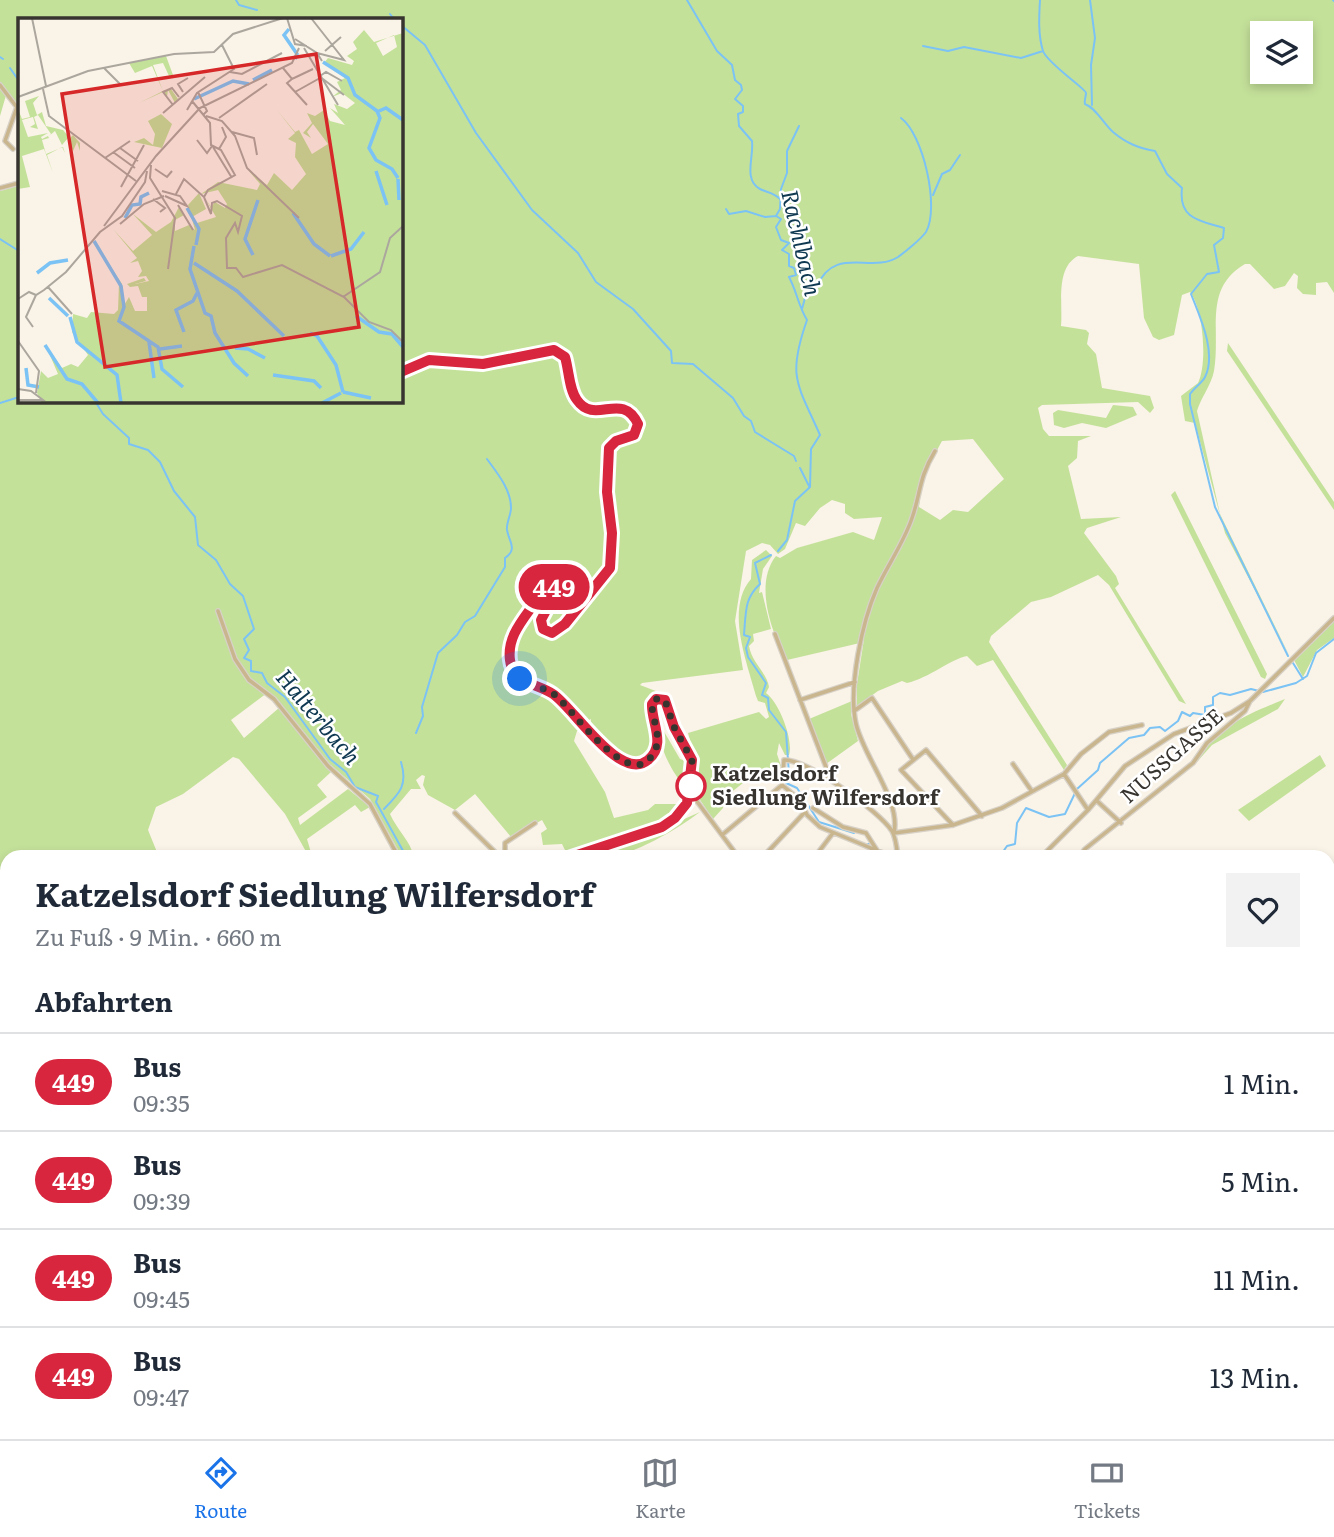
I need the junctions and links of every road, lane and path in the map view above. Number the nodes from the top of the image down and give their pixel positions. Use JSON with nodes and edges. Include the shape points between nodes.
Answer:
{"nodes":[{"id":1,"x":0,"y":85,"type":"edge"},
{"id":2,"x":18,"y":108,"type":"edge"},
{"id":3,"x":13,"y":149,"type":"dead end"},
{"id":4,"x":18,"y":183,"type":"edge"},
{"id":5,"x":0,"y":187,"type":"edge"},
{"id":6,"x":402,"y":372,"type":"edge"},
{"id":7,"x":935,"y":452,"type":"dead end"},
{"id":8,"x":218,"y":611,"type":"dead end"},
{"id":9,"x":1334,"y":618,"type":"edge"},
{"id":10,"x":775,"y":634,"type":"dead end"},
{"id":11,"x":855,"y":682,"type":"junction"},
{"id":12,"x":799,"y":700,"type":"junction"},
{"id":13,"x":1250,"y":701,"type":"junction"},
{"id":14,"x":854,"y":711,"type":"junction"},
{"id":15,"x":1142,"y":725,"type":"dead end"},
{"id":16,"x":912,"y":758,"type":"junction"},
{"id":17,"x":1013,"y":764,"type":"dead end"},
{"id":18,"x":1064,"y":774,"type":"junction"},
{"id":19,"x":832,"y":782,"type":"junction"},
{"id":20,"x":782,"y":785,"type":"junction"},
{"id":21,"x":1031,"y":790,"type":"junction"},
{"id":22,"x":690,"y":792,"type":"junction"},
{"id":23,"x":1097,"y":800,"type":"junction"},
{"id":24,"x":813,"y":808,"type":"dead end"},
{"id":25,"x":1088,"y":810,"type":"junction"},
{"id":26,"x":805,"y":812,"type":"junction"},
{"id":27,"x":454,"y":813,"type":"dead end"},
{"id":28,"x":982,"y":816,"type":"junction"},
{"id":29,"x":535,"y":823,"type":"dead end"},
{"id":30,"x":1121,"y":823,"type":"junction"},
{"id":31,"x":953,"y":825,"type":"junction"},
{"id":32,"x":833,"y":833,"type":"junction"},
{"id":33,"x":894,"y":833,"type":"junction"},
{"id":34,"x":722,"y":835,"type":"junction"},
{"id":35,"x":396,"y":850,"type":"edge"},
{"id":36,"x":494,"y":850,"type":"edge"},
{"id":37,"x":504,"y":850,"type":"edge"},
{"id":38,"x":592,"y":850,"type":"edge"},
{"id":39,"x":732,"y":850,"type":"edge"},
{"id":40,"x":769,"y":850,"type":"edge"},
{"id":41,"x":820,"y":850,"type":"edge"},
{"id":42,"x":872,"y":850,"type":"edge"},
{"id":43,"x":877,"y":850,"type":"edge"},
{"id":44,"x":896,"y":850,"type":"edge"},
{"id":45,"x":1048,"y":850,"type":"edge"},
{"id":46,"x":1084,"y":850,"type":"edge"}],
"edges":[{"from":1,"to":2,"type":"street"},
{"from":2,"to":3,"type":"street","via":[[5,141]]},
{"from":4,"to":5,"type":"street"},
{"from":6,"to":22,"type":"street","via":[[429,360],[483,364],[554,350],[565,357],[581,404],[595,410],[625,408],[633,414],[637,432],[609,448],[612,545],[606,576],[552,633],[543,629],[541,620],[556,592],[552,586],[543,589],[513,635],[509,658],[520,679],[555,695],[609,753],[627,762],[651,757],[658,734],[652,704],[656,699],[665,700],[692,760]]},
{"from":7,"to":11,"type":"street","via":[[919,482],[907,531],[876,590]]},
{"from":8,"to":35,"type":"street","via":[[235,659],[249,680],[274,699],[328,766],[370,804]]},
{"from":9,"to":13,"type":"street","name":"NUSSGASSE"},
{"from":10,"to":12,"type":"street"},
{"from":11,"to":12,"type":"street"},
{"from":11,"to":14,"type":"street"},
{"from":12,"to":19,"type":"street"},
{"from":13,"to":23,"type":"street","via":[[1174,734],[1130,762]]},
{"from":13,"to":30,"type":"street","name":"NUSSGASSE","via":[[1193,763]]},
{"from":14,"to":16,"type":"street","via":[[872,698]]},
{"from":14,"to":33,"type":"street","via":[[863,748],[890,801]]},
{"from":15,"to":18,"type":"street","via":[[1109,732]]},
{"from":16,"to":28,"type":"street","via":[[926,750]]},
{"from":16,"to":31,"type":"street","via":[[902,766],[903,774]]},
{"from":17,"to":21,"type":"street"},
{"from":18,"to":21,"type":"street"},
{"from":18,"to":25,"type":"street"},
{"from":19,"to":20,"type":"street","via":[[787,760]]},
{"from":19,"to":33,"type":"street","via":[[869,807]]},
{"from":20,"to":26,"type":"street","via":[[800,800]]},
{"from":20,"to":34,"type":"street"},
{"from":21,"to":28,"type":"street"},
{"from":22,"to":34,"type":"street"},
{"from":22,"to":38,"type":"street","via":[[687,803],[668,824]]},
{"from":23,"to":25,"type":"street"},
{"from":23,"to":30,"type":"street"},
{"from":24,"to":43,"type":"street","via":[[843,827],[866,834]]},
{"from":25,"to":45,"type":"street"},
{"from":26,"to":32,"type":"street"},
{"from":26,"to":40,"type":"street"},
{"from":27,"to":36,"type":"street"},
{"from":28,"to":31,"type":"street"},
{"from":29,"to":37,"type":"street","via":[[505,843]]},
{"from":30,"to":46,"type":"street","name":"NUSSGASSE"},
{"from":31,"to":33,"type":"street"},
{"from":32,"to":41,"type":"street"},
{"from":32,"to":42,"type":"street","via":[[851,837]]},
{"from":33,"to":44,"type":"street"},
{"from":34,"to":39,"type":"street"}]}
